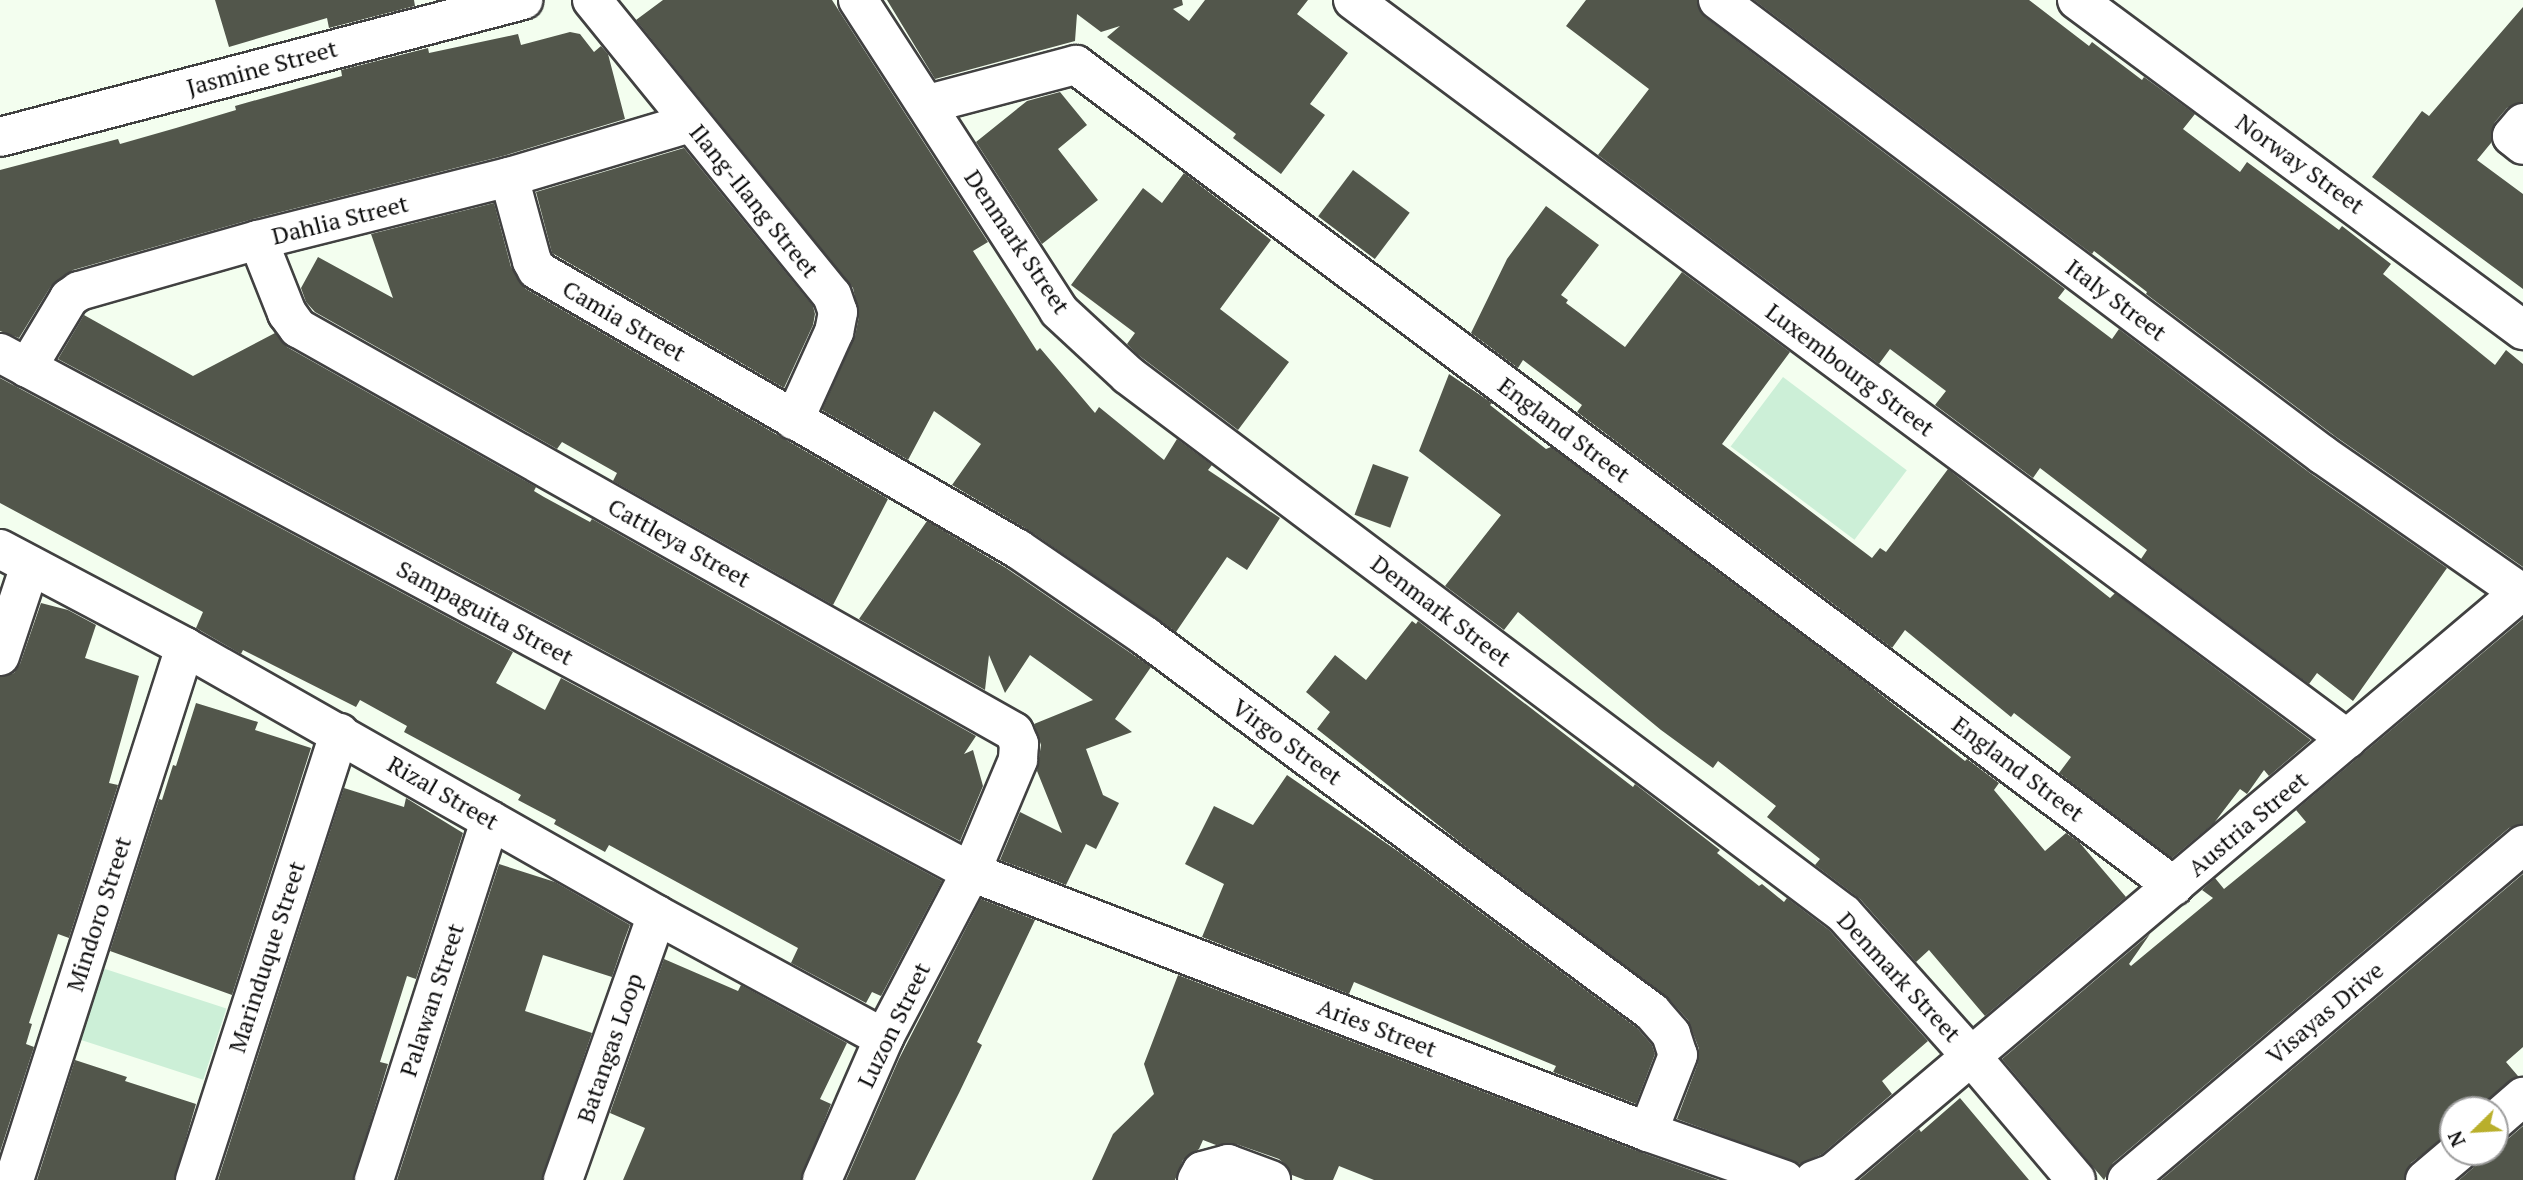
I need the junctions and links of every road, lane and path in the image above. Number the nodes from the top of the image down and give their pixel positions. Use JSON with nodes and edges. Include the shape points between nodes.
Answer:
{"nodes":[{"id":1,"x":523,"y":0,"type":"edge"},
{"id":2,"x":592,"y":0,"type":"edge"},
{"id":3,"x":858,"y":0,"type":"edge"},
{"id":4,"x":1353,"y":0,"type":"edge"},
{"id":5,"x":1718,"y":0,"type":"edge"},
{"id":6,"x":2077,"y":0,"type":"edge"},
{"id":7,"x":443,"y":10,"type":"edge"},
{"id":8,"x":928,"y":104,"type":"junction"},
{"id":9,"x":690,"y":123,"type":"junction"},
{"id":10,"x":2523,"y":123,"type":"edge"},
{"id":11,"x":0,"y":137,"type":"edge"},
{"id":12,"x":2523,"y":145,"type":"edge"},
{"id":13,"x":509,"y":177,"type":"junction"},
{"id":14,"x":258,"y":240,"type":"junction"},
{"id":15,"x":2523,"y":330,"type":"edge"},
{"id":16,"x":13,"y":361,"type":"edge"},
{"id":17,"x":794,"y":420,"type":"junction"},
{"id":18,"x":15,"y":558,"type":"edge"},
{"id":19,"x":2522,"y":591,"type":"edge"},
{"id":20,"x":185,"y":647,"type":"junction"},
{"id":21,"x":0,"y":656,"type":"edge"},
{"id":22,"x":339,"y":733,"type":"junction"},
{"id":23,"x":2347,"y":739,"type":"junction"},
{"id":24,"x":490,"y":820,"type":"junction"},
{"id":25,"x":2523,"y":845,"type":"edge"},
{"id":26,"x":971,"y":872,"type":"junction"},
{"id":27,"x":2174,"y":886,"type":"junction"},
{"id":28,"x":657,"y":915,"type":"junction"},
{"id":29,"x":884,"y":1038,"type":"junction"},
{"id":30,"x":1971,"y":1056,"type":"junction"},
{"id":31,"x":2523,"y":1097,"type":"edge"},
{"id":32,"x":2509,"y":1109,"type":"edge"},
{"id":33,"x":1648,"y":1132,"type":"junction"},
{"id":34,"x":2442,"y":1166,"type":"edge"},
{"id":35,"x":1213,"y":1172,"type":"edge"},
{"id":36,"x":14,"y":1180,"type":"edge"},
{"id":37,"x":195,"y":1180,"type":"edge"},
{"id":38,"x":374,"y":1180,"type":"edge"},
{"id":39,"x":563,"y":1180,"type":"edge"},
{"id":40,"x":822,"y":1180,"type":"edge"},
{"id":41,"x":1272,"y":1180,"type":"edge"},
{"id":42,"x":1785,"y":1180,"type":"edge"},
{"id":43,"x":1814,"y":1180,"type":"edge"},
{"id":44,"x":2076,"y":1180,"type":"edge"},
{"id":45,"x":2127,"y":1180,"type":"edge"},
{"id":46,"x":2425,"y":1180,"type":"edge"}],
"edges":[{"from":1,"to":7,"type":"street","name":"Jasmine Street"},
{"from":2,"to":9,"type":"street","name":"Ilang-Ilang Street"},
{"from":3,"to":8,"type":"street","name":"Denmark Street"},
{"from":4,"to":23,"type":"street","name":"Luxembourg Street"},
{"from":5,"to":19,"type":"street","name":"Italy Street","via":[[2323,455]]},
{"from":6,"to":15,"type":"street","name":"Norway Street"},
{"from":7,"to":11,"type":"street","name":"Jasmine Street"},
{"from":8,"to":27,"type":"street","name":"England Street","via":[[1076,65]]},
{"from":8,"to":30,"type":"street","name":"Denmark Street","via":[[1059,311],[1128,375],[1844,914]]},
{"from":9,"to":13,"type":"street","name":"Dahlia Street"},
{"from":9,"to":17,"type":"street","name":"Ilang-Ilang Street","via":[[832,295],[838,312],[834,332]]},
{"from":10,"to":12,"type":"street","via":[[2512,136]]},
{"from":13,"to":14,"type":"street","name":"Dahlia Street"},
{"from":13,"to":17,"type":"street","name":"Camia Street","via":[[537,270]]},
{"from":14,"to":16,"type":"street","name":"Dahlia Street","via":[[79,291]]},
{"from":14,"to":26,"type":"street","name":"Cattleya Street","via":[[287,313],[298,328],[1014,732],[1018,760]]},
{"from":16,"to":26,"type":"street","name":"Sampaguita Street"},
{"from":17,"to":33,"type":"street","name":"Virgo Street","via":[[1018,549],[1145,636],[1652,1012],[1671,1034],[1678,1055]]},
{"from":18,"to":20,"type":"street","name":"Rizal Street"},
{"from":18,"to":21,"type":"street"},
{"from":19,"to":23,"type":"street","name":"Austria Street"},
{"from":20,"to":22,"type":"street","name":"Rizal Street"},
{"from":20,"to":36,"type":"street","name":"Mindoro Street"},
{"from":22,"to":24,"type":"street","name":"Rizal Street"},
{"from":22,"to":37,"type":"street","name":"Marinduque Street"},
{"from":23,"to":27,"type":"street","name":"Austria Street"},
{"from":24,"to":28,"type":"street","name":"Rizal Street"},
{"from":24,"to":38,"type":"street","name":"Palawan Street"},
{"from":25,"to":45,"type":"street","name":"Visayas Drive"},
{"from":26,"to":29,"type":"street","name":"Luzon Street"},
{"from":26,"to":33,"type":"street","name":"Aries Street"},
{"from":27,"to":30,"type":"street","name":"Austria Street"},
{"from":28,"to":29,"type":"street","name":"Rizal Street"},
{"from":28,"to":39,"type":"street","name":"Batangas Loop"},
{"from":29,"to":40,"type":"street","name":"Luzon Street"},
{"from":30,"to":43,"type":"street","via":[[1833,1172]]},
{"from":30,"to":44,"type":"street","name":"Denmark Street"},
{"from":31,"to":32,"type":"street"},
{"from":33,"to":42,"type":"street","name":"Aries Street"},
{"from":34,"to":46,"type":"street"},
{"from":35,"to":41,"type":"street"}]}
